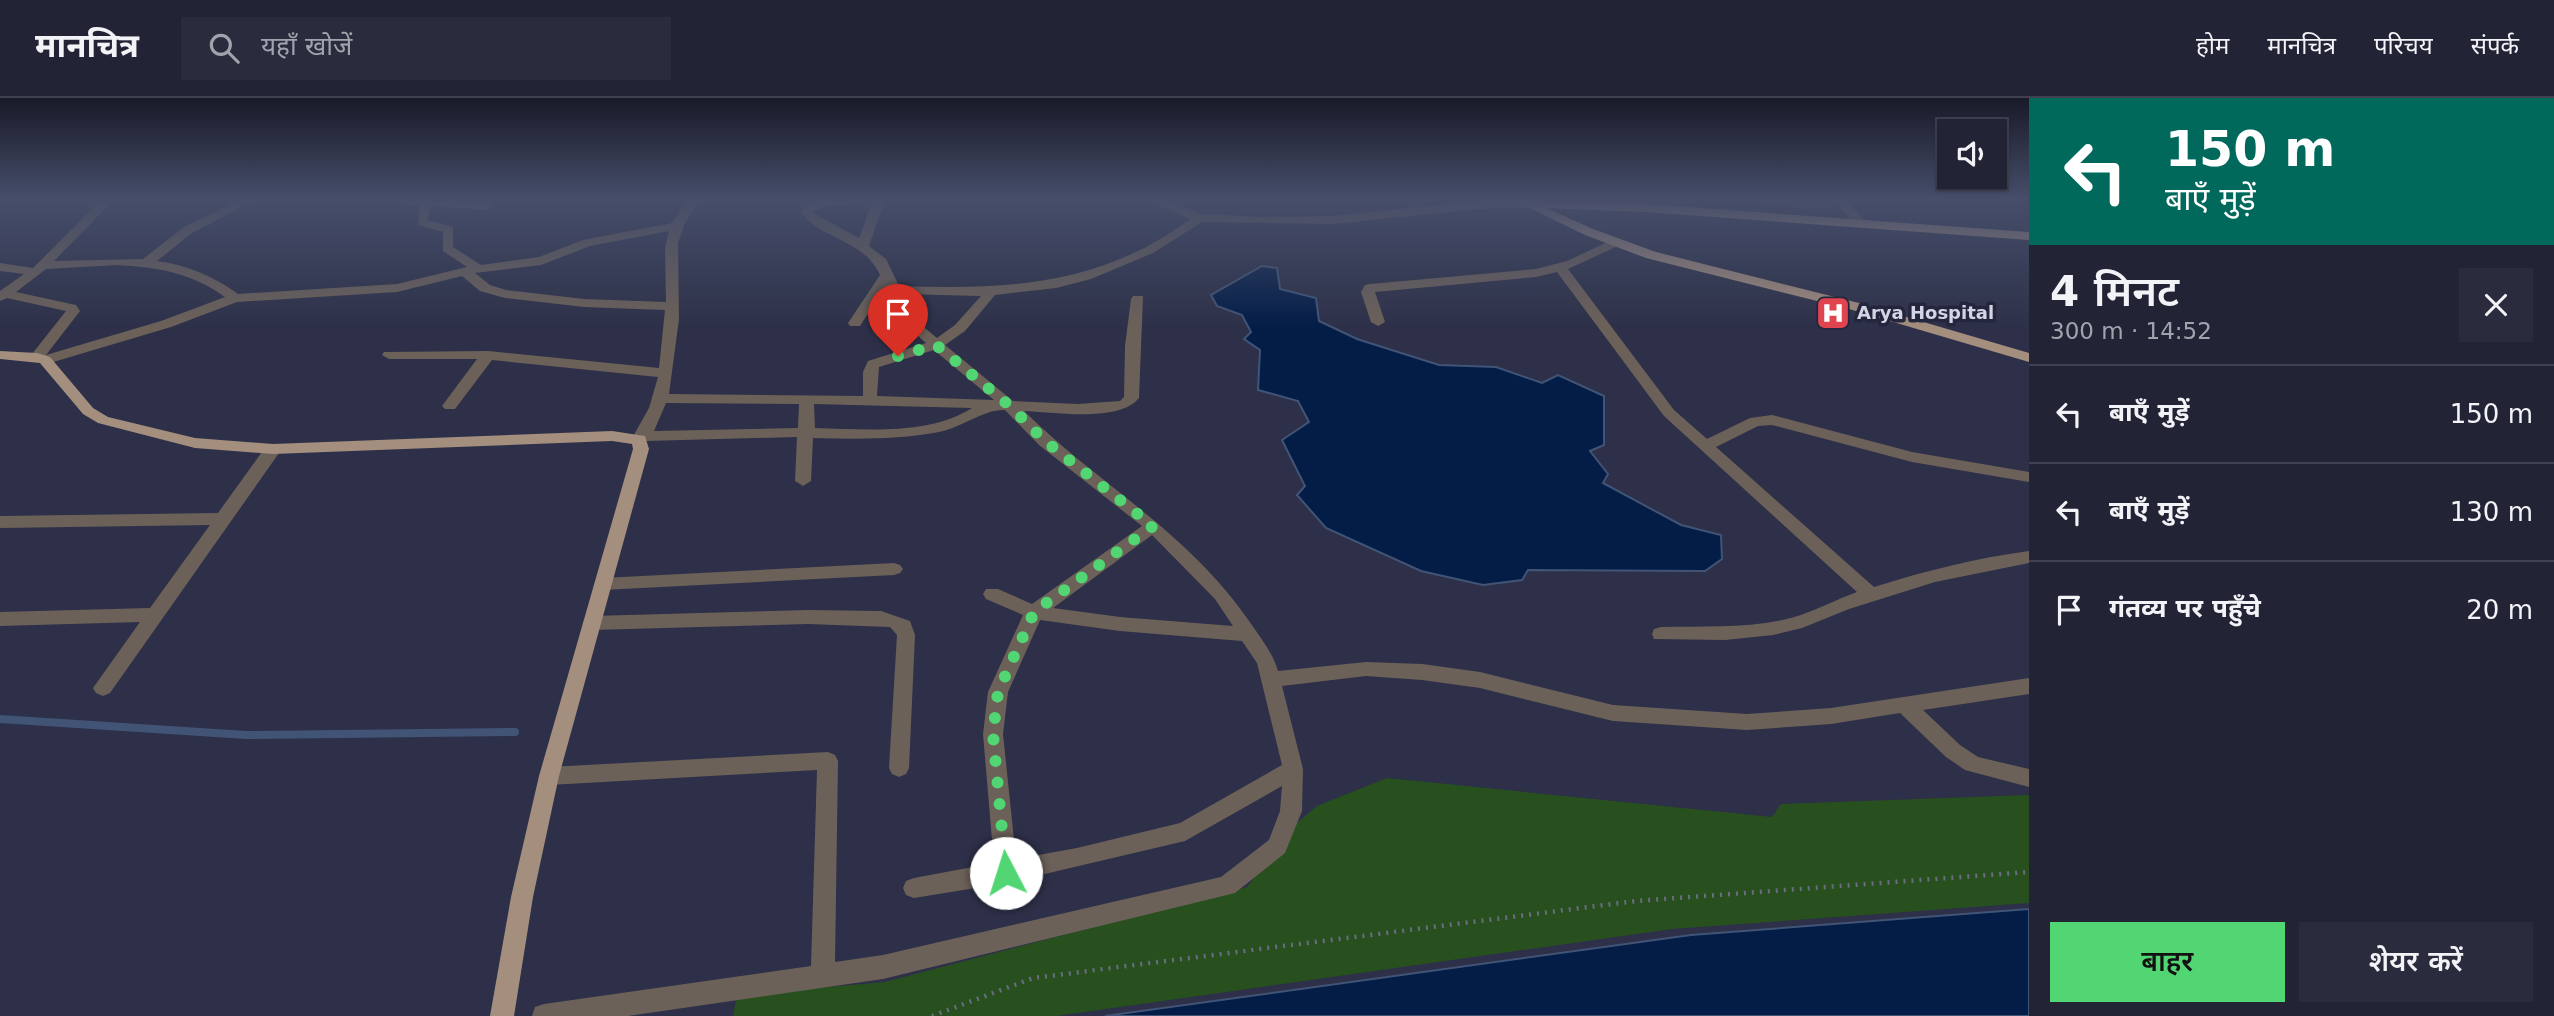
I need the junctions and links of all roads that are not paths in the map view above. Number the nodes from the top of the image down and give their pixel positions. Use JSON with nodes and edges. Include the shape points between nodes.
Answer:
{"nodes":[{"id":1,"x":65,"y":243,"type":"edge"},
{"id":2,"x":172,"y":243,"type":"edge"},
{"id":3,"x":448,"y":243,"type":"edge"},
{"id":4,"x":588,"y":243,"type":"edge"},
{"id":5,"x":672,"y":243,"type":"edge"},
{"id":6,"x":859,"y":243,"type":"edge"},
{"id":7,"x":1160,"y":243,"type":"edge"},
{"id":8,"x":1614,"y":243,"type":"edge"},
{"id":9,"x":1618,"y":243,"type":"edge"},
{"id":10,"x":863,"y":245,"type":"joint"},
{"id":11,"x":145,"y":264,"type":"junction"},
{"id":12,"x":0,"y":267,"type":"edge"},
{"id":13,"x":1560,"y":267,"type":"junction"},
{"id":14,"x":39,"y":269,"type":"junction"},
{"id":15,"x":479,"y":269,"type":"junction"},
{"id":16,"x":464,"y":271,"type":"junction"},
{"id":17,"x":887,"y":274,"type":"junction"},
{"id":18,"x":894,"y":290,"type":"junction"},
{"id":19,"x":992,"y":291,"type":"junction"},
{"id":20,"x":3,"y":296,"type":"edge"},
{"id":21,"x":235,"y":298,"type":"junction"},
{"id":22,"x":1138,"y":299,"type":"dead end"},
{"id":23,"x":671,"y":306,"type":"junction"},
{"id":24,"x":1378,"y":322,"type":"dead end"},
{"id":25,"x":855,"y":323,"type":"dead end"},
{"id":26,"x":936,"y":345,"type":"junction"},
{"id":27,"x":0,"y":355,"type":"edge"},
{"id":28,"x":389,"y":355,"type":"dead end"},
{"id":29,"x":488,"y":355,"type":"junction"},
{"id":30,"x":41,"y":358,"type":"junction"},
{"id":31,"x":2029,"y":358,"type":"edge"},
{"id":32,"x":665,"y":373,"type":"junction"},
{"id":33,"x":662,"y":398,"type":"junction"},
{"id":34,"x":807,"y":400,"type":"junction"},
{"id":35,"x":870,"y":401,"type":"junction"},
{"id":36,"x":450,"y":406,"type":"dead end"},
{"id":37,"x":986,"y":406,"type":"junction"},
{"id":38,"x":1011,"y":407,"type":"junction"},
{"id":39,"x":807,"y":432,"type":"junction"},
{"id":40,"x":641,"y":438,"type":"junction"},
{"id":41,"x":1706,"y":446,"type":"junction"},
{"id":42,"x":273,"y":449,"type":"junction"},
{"id":43,"x":2029,"y":477,"type":"edge"},
{"id":44,"x":803,"y":481,"type":"dead end"},
{"id":45,"x":224,"y":519,"type":"junction"},
{"id":46,"x":0,"y":522,"type":"edge"},
{"id":47,"x":1153,"y":526,"type":"junction"},
{"id":48,"x":2029,"y":557,"type":"edge"},
{"id":49,"x":894,"y":569,"type":"dead end"},
{"id":50,"x":603,"y":584,"type":"junction"},
{"id":51,"x":992,"y":594,"type":"dead end"},
{"id":52,"x":1871,"y":595,"type":"junction"},
{"id":53,"x":1034,"y":612,"type":"junction"},
{"id":54,"x":156,"y":615,"type":"junction"},
{"id":55,"x":0,"y":619,"type":"edge"},
{"id":56,"x":592,"y":623,"type":"junction"},
{"id":57,"x":1248,"y":634,"type":"junction"},
{"id":58,"x":1661,"y":634,"type":"dead end"},
{"id":59,"x":1270,"y":680,"type":"junction"},
{"id":60,"x":2029,"y":686,"type":"edge"},
{"id":61,"x":103,"y":688,"type":"dead end"},
{"id":62,"x":1904,"y":705,"type":"junction"},
{"id":63,"x":899,"y":768,"type":"dead end"},
{"id":64,"x":1293,"y":769,"type":"junction"},
{"id":65,"x":549,"y":776,"type":"junction"},
{"id":66,"x":2029,"y":778,"type":"edge"},
{"id":67,"x":1006,"y":873,"type":"junction"},
{"id":68,"x":914,"y":888,"type":"dead end"},
{"id":69,"x":823,"y":977,"type":"junction"},
{"id":70,"x":502,"y":1016,"type":"edge"},
{"id":71,"x":544,"y":1016,"type":"edge"}],
"edges":[{"from":1,"to":14,"type":"street"},
{"from":2,"to":11,"type":"street"},
{"from":3,"to":15,"type":"street","via":[[447,248]]},
{"from":4,"to":15,"type":"street","via":[[541,261]]},
{"from":5,"to":23,"type":"street"},
{"from":6,"to":10,"type":"street"},
{"from":7,"to":19,"type":"street","via":[[1101,274],[1060,285]]},
{"from":8,"to":13,"type":"street"},
{"from":9,"to":31,"type":"main road"},
{"from":10,"to":17,"type":"street"},
{"from":11,"to":14,"type":"street","via":[[116,260]]},
{"from":11,"to":21,"type":"street","via":[[202,276]]},
{"from":12,"to":14,"type":"street"},
{"from":13,"to":24,"type":"street","via":[[1370,288],[1367,292]]},
{"from":13,"to":41,"type":"street","via":[[1669,413]]},
{"from":14,"to":20,"type":"street"},
{"from":15,"to":16,"type":"street"},
{"from":16,"to":21,"type":"street","via":[[397,288]]},
{"from":16,"to":23,"type":"street","via":[[485,288],[505,294]]},
{"from":17,"to":18,"type":"street"},
{"from":17,"to":25,"type":"street"},
{"from":18,"to":19,"type":"street"},
{"from":18,"to":26,"type":"street","via":[[908,316]]},
{"from":19,"to":26,"type":"street","via":[[957,331]]},
{"from":20,"to":30,"type":"street","via":[[73,311]]},
{"from":21,"to":30,"type":"street","via":[[166,324]]},
{"from":22,"to":38,"type":"street","via":[[1131,398],[1125,404]]},
{"from":23,"to":32,"type":"street"},
{"from":26,"to":35,"type":"street","via":[[873,364]]},
{"from":26,"to":38,"type":"street"},
{"from":27,"to":30,"type":"main road"},
{"from":28,"to":29,"type":"street"},
{"from":29,"to":32,"type":"street"},
{"from":29,"to":36,"type":"street"},
{"from":30,"to":42,"type":"main road","via":[[53,366],[88,411],[103,420],[195,443]]},
{"from":32,"to":33,"type":"street"},
{"from":33,"to":34,"type":"street"},
{"from":33,"to":40,"type":"street"},
{"from":34,"to":35,"type":"street"},
{"from":34,"to":39,"type":"street"},
{"from":35,"to":37,"type":"street"},
{"from":37,"to":38,"type":"street"},
{"from":37,"to":39,"type":"street","via":[[962,421],[912,431]]},
{"from":38,"to":47,"type":"street","via":[[1045,441]]},
{"from":39,"to":40,"type":"street"},
{"from":39,"to":44,"type":"street"},
{"from":40,"to":42,"type":"main road"},
{"from":40,"to":50,"type":"main road"},
{"from":41,"to":43,"type":"street","via":[[1755,421],[1772,420],[1912,457]]},
{"from":41,"to":52,"type":"street"},
{"from":42,"to":45,"type":"street"},
{"from":45,"to":46,"type":"street"},
{"from":45,"to":54,"type":"street"},
{"from":47,"to":53,"type":"street"},
{"from":47,"to":57,"type":"street","via":[[1222,594]]},
{"from":48,"to":52,"type":"street","via":[[1987,561]]},
{"from":49,"to":50,"type":"street"},
{"from":50,"to":56,"type":"main road"},
{"from":51,"to":53,"type":"street"},
{"from":52,"to":58,"type":"street","via":[[1790,625],[1742,633]]},
{"from":53,"to":57,"type":"street"},
{"from":53,"to":67,"type":"street","via":[[998,692],[994,715]]},
{"from":54,"to":55,"type":"street"},
{"from":54,"to":61,"type":"street"},
{"from":56,"to":63,"type":"street","via":[[808,617],[895,621],[906,635]]},
{"from":56,"to":65,"type":"main road"},
{"from":57,"to":59,"type":"street","via":[[1266,662]]},
{"from":59,"to":62,"type":"street","via":[[1366,669],[1422,671],[1480,680],[1613,713],[1747,722]]},
{"from":59,"to":64,"type":"street"},
{"from":60,"to":62,"type":"street"},
{"from":62,"to":66,"type":"street","via":[[1972,764]]},
{"from":64,"to":67,"type":"street","via":[[1185,831]]},
{"from":64,"to":69,"type":"street","via":[[1291,811],[1278,846],[1227,886]]},
{"from":65,"to":69,"type":"street","via":[[828,761]]},
{"from":65,"to":70,"type":"main road"},
{"from":67,"to":68,"type":"street"},
{"from":69,"to":71,"type":"street"}]}
